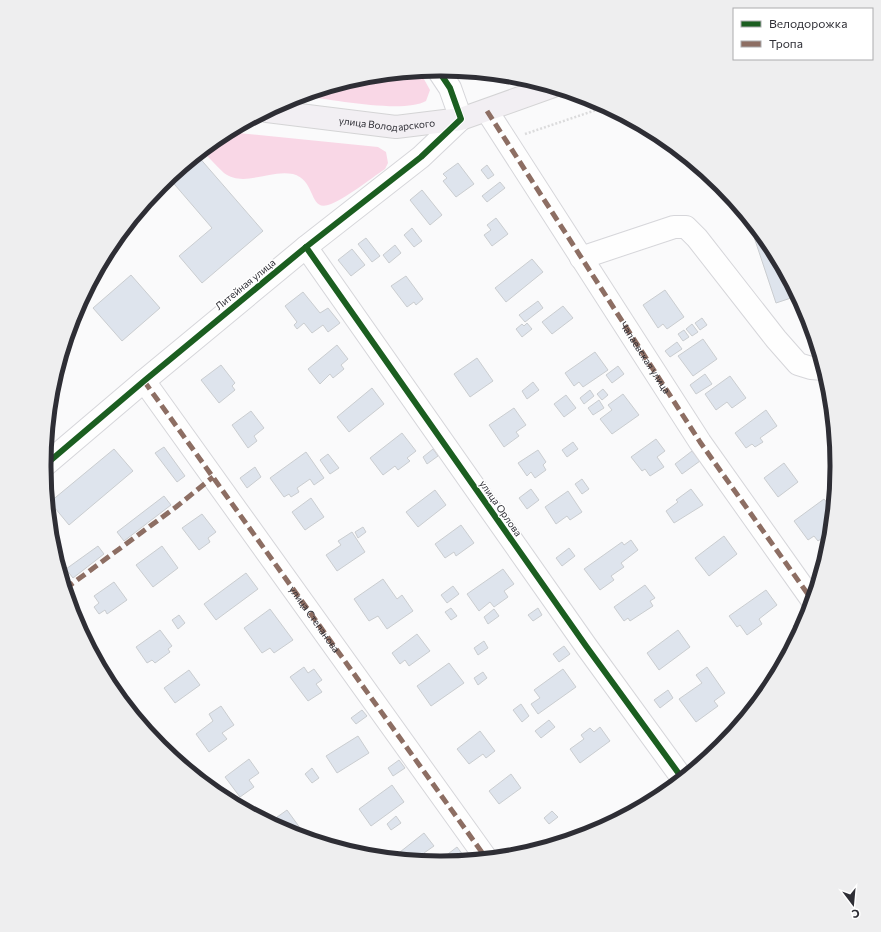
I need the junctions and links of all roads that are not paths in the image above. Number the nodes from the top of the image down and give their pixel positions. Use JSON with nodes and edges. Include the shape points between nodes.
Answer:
{"nodes":[{"id":1,"x":442,"y":76,"type":"edge"},
{"id":2,"x":542,"y":90,"type":"edge"},
{"id":3,"x":487,"y":110,"type":"junction"},
{"id":4,"x":276,"y":113,"type":"edge"},
{"id":5,"x":461,"y":119,"type":"junction"},
{"id":6,"x":306,"y":247,"type":"junction"},
{"id":7,"x":581,"y":258,"type":"junction"},
{"id":8,"x":818,"y":369,"type":"edge"},
{"id":9,"x":144,"y":381,"type":"junction"},
{"id":10,"x":51,"y":460,"type":"edge"},
{"id":11,"x":808,"y":594,"type":"edge"},
{"id":12,"x":679,"y":774,"type":"edge"},
{"id":13,"x":482,"y":853,"type":"edge"}],
"edges":[{"from":1,"to":5,"type":"street","via":[[450,88]]},
{"from":2,"to":3,"type":"main road","name":"улица Володарского"},
{"from":3,"to":5,"type":"main road","name":"улица Володарского"},
{"from":3,"to":7,"type":"street","name":"Чапаевская улица"},
{"from":4,"to":5,"type":"main road","name":"улица Володарского","via":[[396,127]]},
{"from":5,"to":6,"type":"street","name":"Литейная улица","via":[[421,157]]},
{"from":6,"to":9,"type":"street","name":"Литейная улица"},
{"from":6,"to":12,"type":"street","name":"улица Орлова","via":[[581,640]]},
{"from":7,"to":8,"type":"street","via":[[674,227],[686,227],[798,364]]},
{"from":7,"to":11,"type":"street","name":"Чапаевская улица","via":[[700,442]]},
{"from":9,"to":10,"type":"street","name":"Литейная улица"},
{"from":9,"to":13,"type":"street","name":"улица Степанова"}]}
